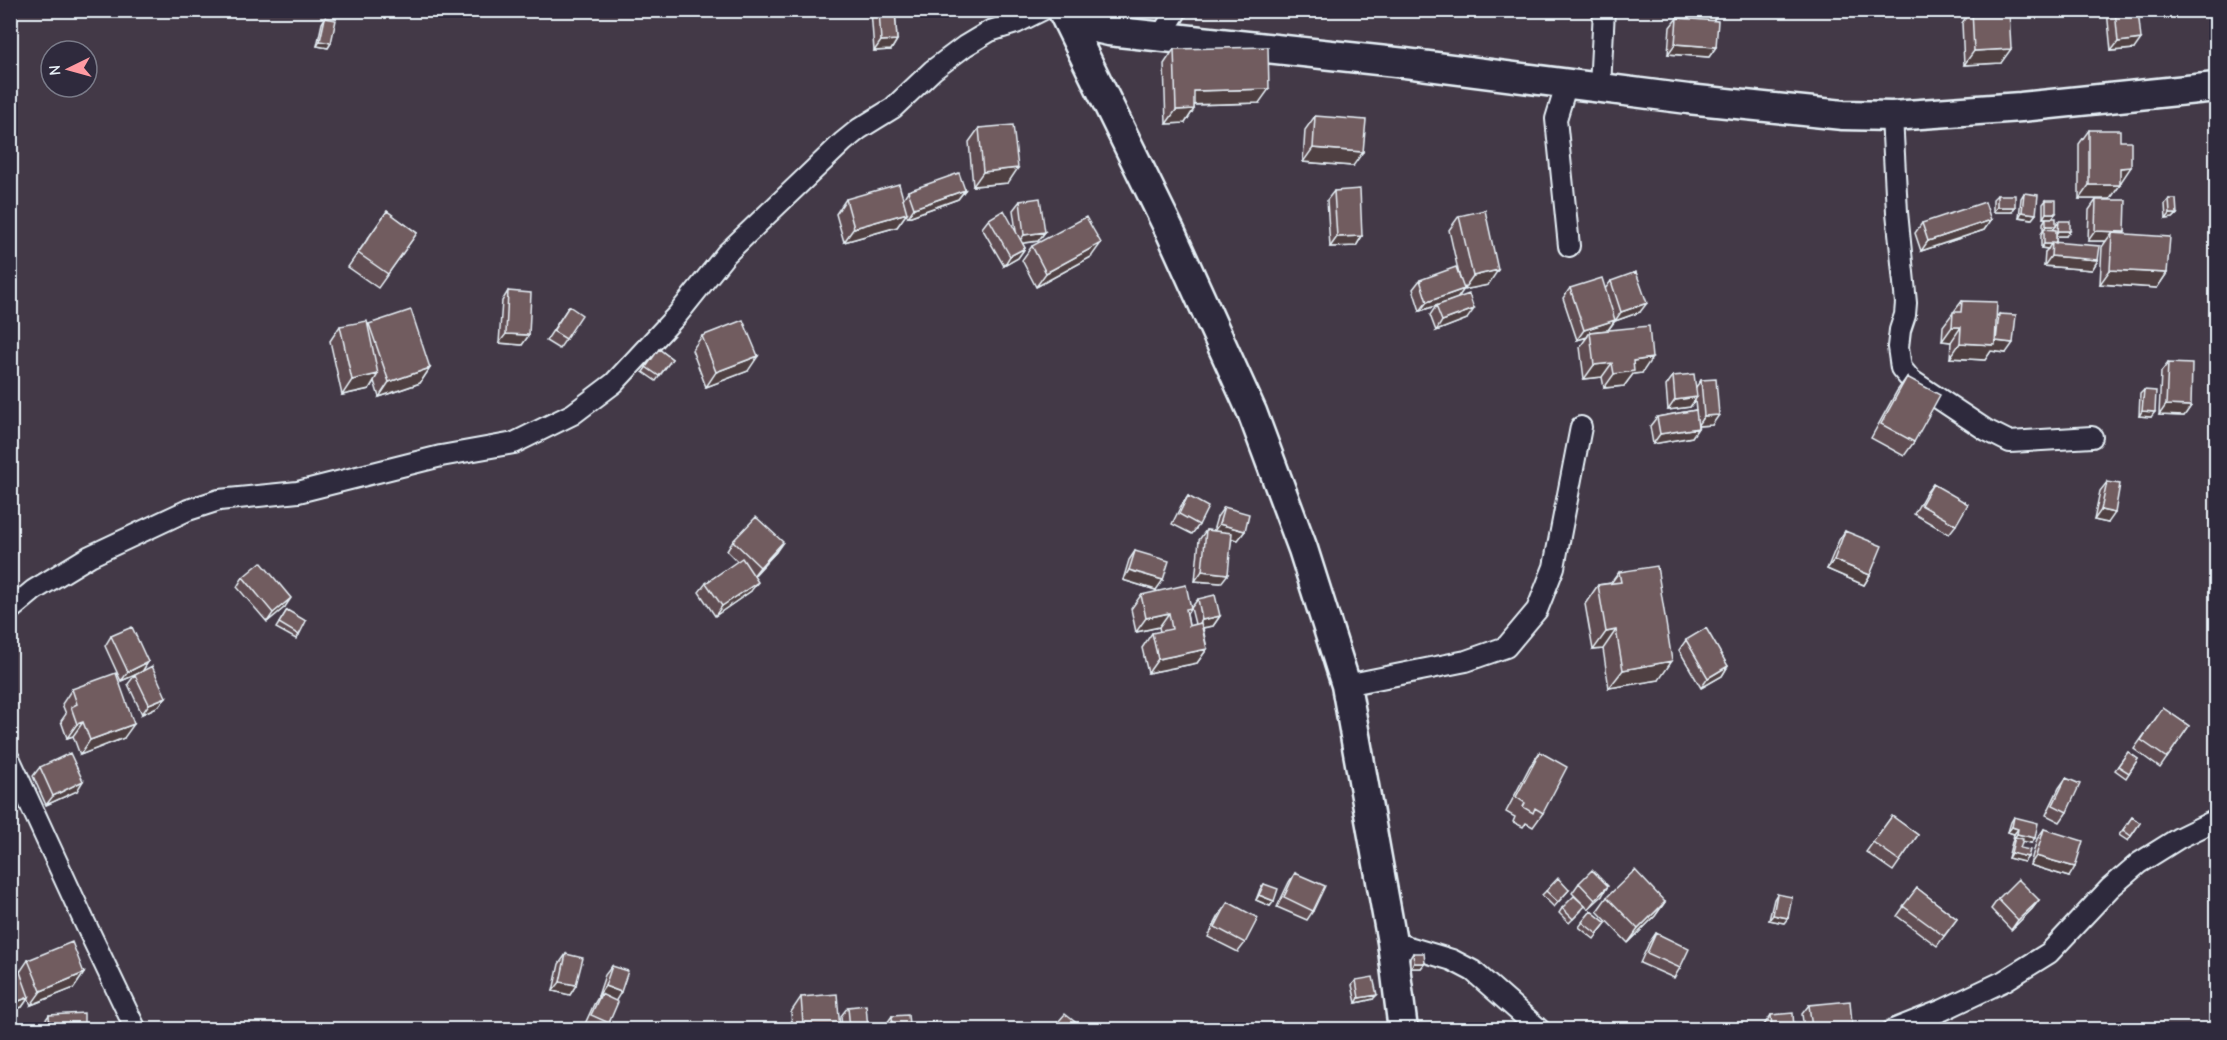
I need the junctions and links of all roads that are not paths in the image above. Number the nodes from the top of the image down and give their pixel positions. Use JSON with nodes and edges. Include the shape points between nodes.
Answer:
{"nodes":[{"id":1,"x":1177,"y":10,"type":"edge"},
{"id":2,"x":1604,"y":10,"type":"edge"},
{"id":3,"x":1056,"y":11,"type":"edge"},
{"id":4,"x":1160,"y":37,"type":"junction"},
{"id":5,"x":1567,"y":83,"type":"junction"},
{"id":6,"x":1600,"y":87,"type":"junction"},
{"id":7,"x":2217,"y":87,"type":"edge"},
{"id":8,"x":1892,"y":116,"type":"junction"},
{"id":9,"x":1569,"y":246,"type":"dead end"},
{"id":10,"x":1581,"y":427,"type":"dead end"},
{"id":11,"x":2092,"y":437,"type":"dead end"},
{"id":12,"x":10,"y":610,"type":"edge"},
{"id":13,"x":1346,"y":684,"type":"junction"},
{"id":14,"x":10,"y":760,"type":"edge"},
{"id":15,"x":2217,"y":820,"type":"edge"},
{"id":16,"x":1392,"y":942,"type":"junction"},
{"id":17,"x":136,"y":1029,"type":"edge"},
{"id":18,"x":1403,"y":1029,"type":"edge"},
{"id":19,"x":1540,"y":1029,"type":"edge"},
{"id":20,"x":1893,"y":1029,"type":"edge"}],
"edges":[{"from":1,"to":4,"type":"street"},
{"from":2,"to":6,"type":"street"},
{"from":3,"to":4,"type":"main road","via":[[1086,26]]},
{"from":3,"to":12,"type":"street","via":[[990,32],[965,46],[893,108],[843,142],[726,254],[615,383],[573,414],[514,443],[441,456],[298,492],[219,500],[188,510],[90,556],[34,590]]},
{"from":3,"to":13,"type":"main road","via":[[1171,232],[1252,412],[1303,549]]},
{"from":4,"to":5,"type":"main road"},
{"from":5,"to":6,"type":"main road"},
{"from":5,"to":9,"type":"street","via":[[1556,120]]},
{"from":6,"to":8,"type":"main road","via":[[1843,115]]},
{"from":7,"to":8,"type":"main road"},
{"from":8,"to":11,"type":"street","via":[[1906,303],[1898,347],[1901,368],[1911,380],[2010,442]]},
{"from":10,"to":13,"type":"street","via":[[1554,567],[1538,610],[1506,647],[1466,661]]},
{"from":13,"to":16,"type":"main road"},
{"from":14,"to":17,"type":"street"},
{"from":15,"to":20,"type":"street","via":[[2139,863],[2049,953],[2004,981]]},
{"from":16,"to":18,"type":"main road"},
{"from":16,"to":19,"type":"street","via":[[1452,960],[1473,971]]}]}
